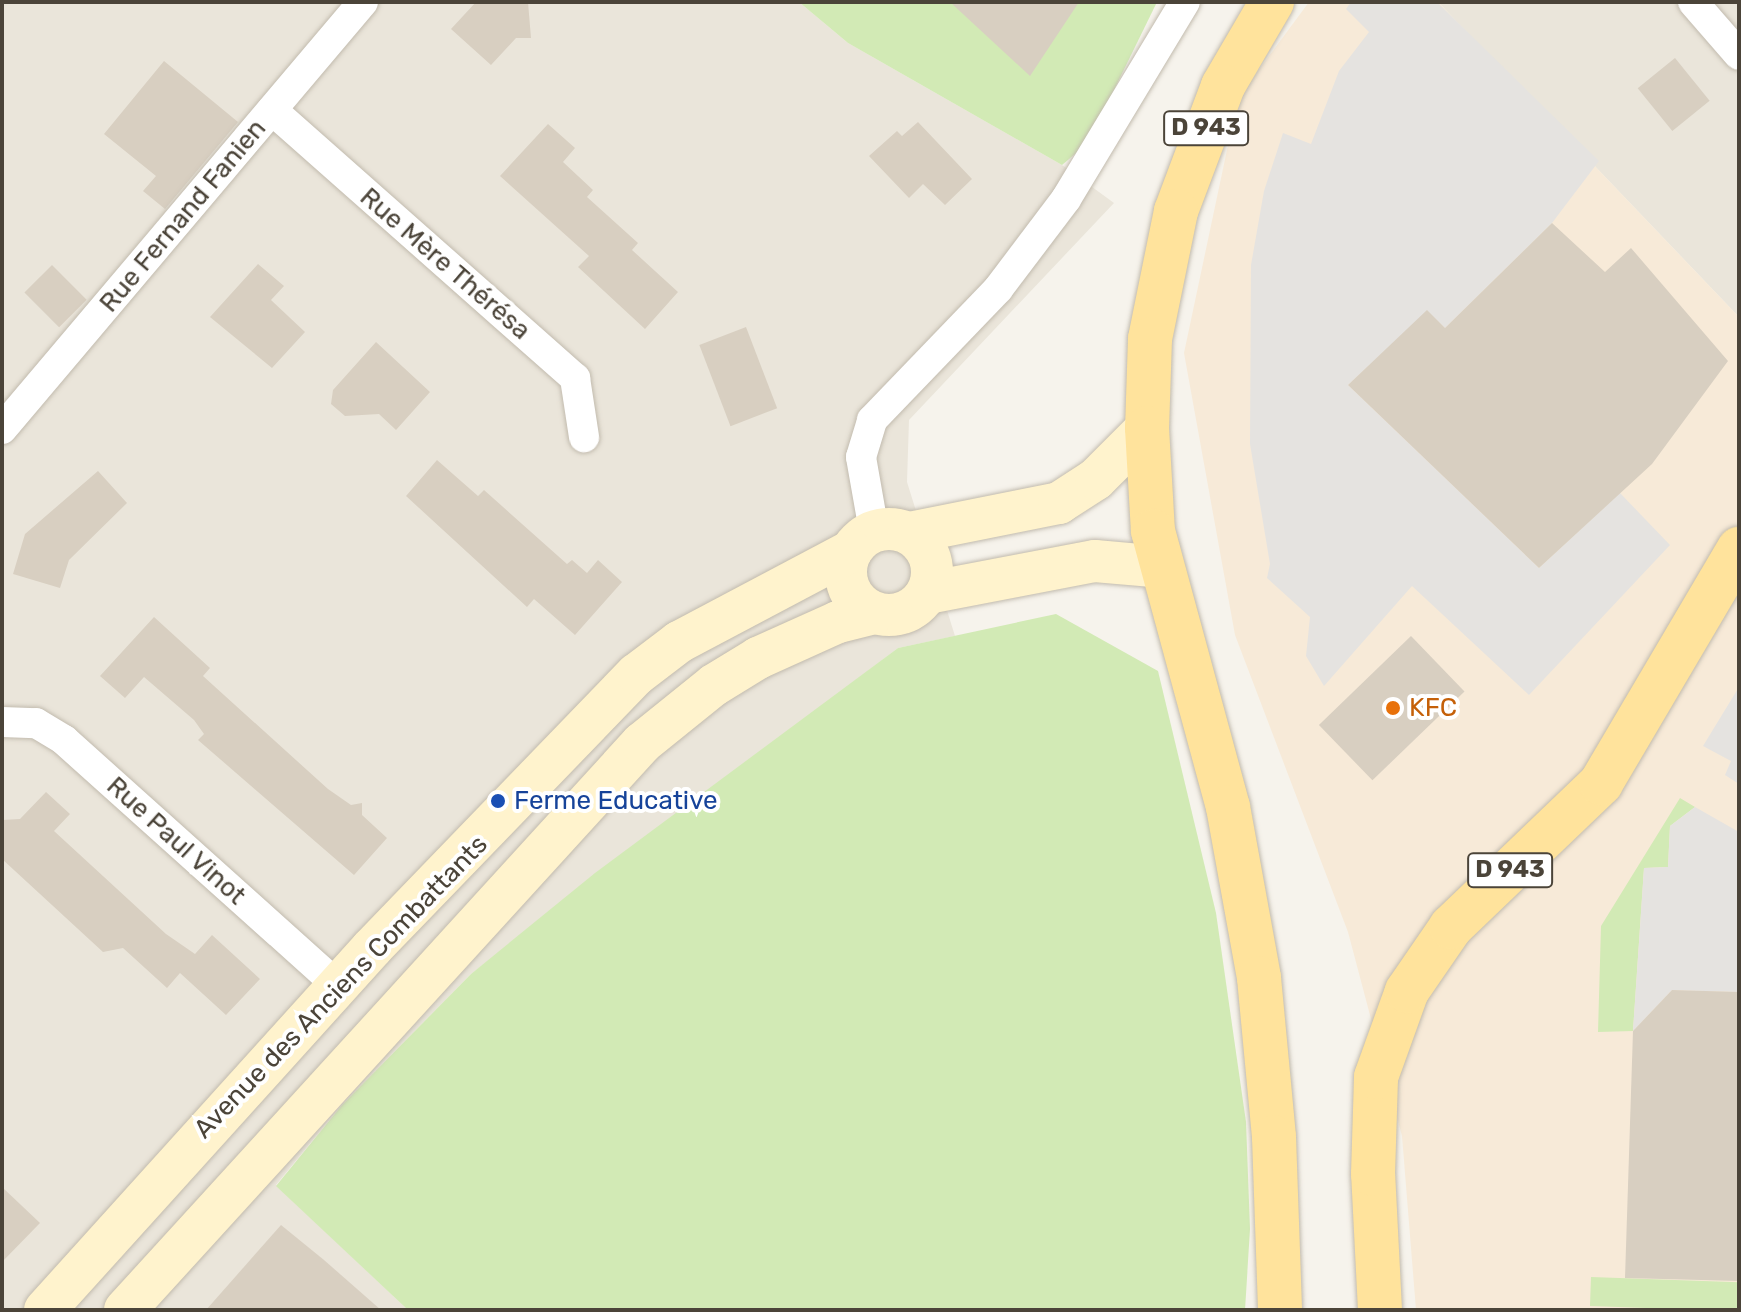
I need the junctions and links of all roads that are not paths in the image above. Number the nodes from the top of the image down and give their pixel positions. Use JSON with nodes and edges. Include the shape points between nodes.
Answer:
{"nodes":[{"id":1,"x":363,"y":2,"type":"edge"},
{"id":2,"x":1185,"y":2,"type":"edge"},
{"id":3,"x":1272,"y":2,"type":"edge"},
{"id":4,"x":1693,"y":2,"type":"edge"},
{"id":5,"x":1739,"y":55,"type":"edge"},
{"id":6,"x":272,"y":110,"type":"junction"},
{"id":7,"x":1147,"y":428,"type":"junction"},
{"id":8,"x":2,"y":429,"type":"edge"},
{"id":9,"x":584,"y":437,"type":"dead end"},
{"id":10,"x":878,"y":538,"type":"junction"},
{"id":11,"x":1739,"y":549,"type":"edge"},
{"id":12,"x":1162,"y":567,"type":"junction"},
{"id":13,"x":927,"y":593,"type":"junction"},
{"id":14,"x":874,"y":613,"type":"junction"},
{"id":15,"x":2,"y":722,"type":"edge"},
{"id":16,"x":338,"y":986,"type":"junction"},
{"id":17,"x":1375,"y":1222,"type":"junction"},
{"id":18,"x":45,"y":1310,"type":"edge"},
{"id":19,"x":125,"y":1310,"type":"edge"},
{"id":20,"x":1280,"y":1310,"type":"edge"},
{"id":21,"x":1380,"y":1310,"type":"edge"},
{"id":22,"x":1406,"y":1310,"type":"edge"}],
"edges":[{"from":1,"to":6,"type":"street","name":"Rue Fernand Fanien"},
{"from":2,"to":10,"type":"street","via":[[1066,199],[998,289],[872,420],[861,457]]},
{"from":3,"to":7,"type":"main road","number":"D 943","via":[[1223,86],[1176,211],[1150,339]]},
{"from":4,"to":5,"type":"street"},
{"from":6,"to":8,"type":"street","name":"Rue Fernand Fanien"},
{"from":6,"to":9,"type":"street","name":"Rue Mère Thérésa","via":[[575,378]]},
{"from":7,"to":10,"type":"street","name":"Avenue des Anciens Combattants","via":[[1096,479],[1059,503]]},
{"from":7,"to":12,"type":"main road","number":"D 943","via":[[1149,510]]},
{"from":10,"to":13,"type":"street","via":[[931,558]]},
{"from":10,"to":14,"type":"street","via":[[846,571],[850,592]]},
{"from":10,"to":16,"type":"street","name":"Avenue des Anciens Combattants","via":[[705,628],[637,674]]},
{"from":11,"to":17,"type":"main road","number":"D 943","via":[[1601,783],[1451,927],[1407,991],[1376,1077]]},
{"from":12,"to":13,"type":"street","via":[[1095,561]]},
{"from":12,"to":20,"type":"main road","number":"D 943","via":[[1228,807],[1259,978],[1274,1137]]},
{"from":13,"to":14,"type":"street","via":[[903,614]]},
{"from":14,"to":19,"type":"street","name":"Avenue des Anciens Combattants","via":[[838,622],[758,658],[714,685],[642,743]]},
{"from":15,"to":16,"type":"street","name":"Rue Paul Vinot","via":[[36,723],[64,740]]},
{"from":16,"to":18,"type":"street","name":"Avenue des Anciens Combattants"},
{"from":17,"to":21,"type":"main road","number":"D 943"},
{"from":17,"to":22,"type":"main road"}]}
